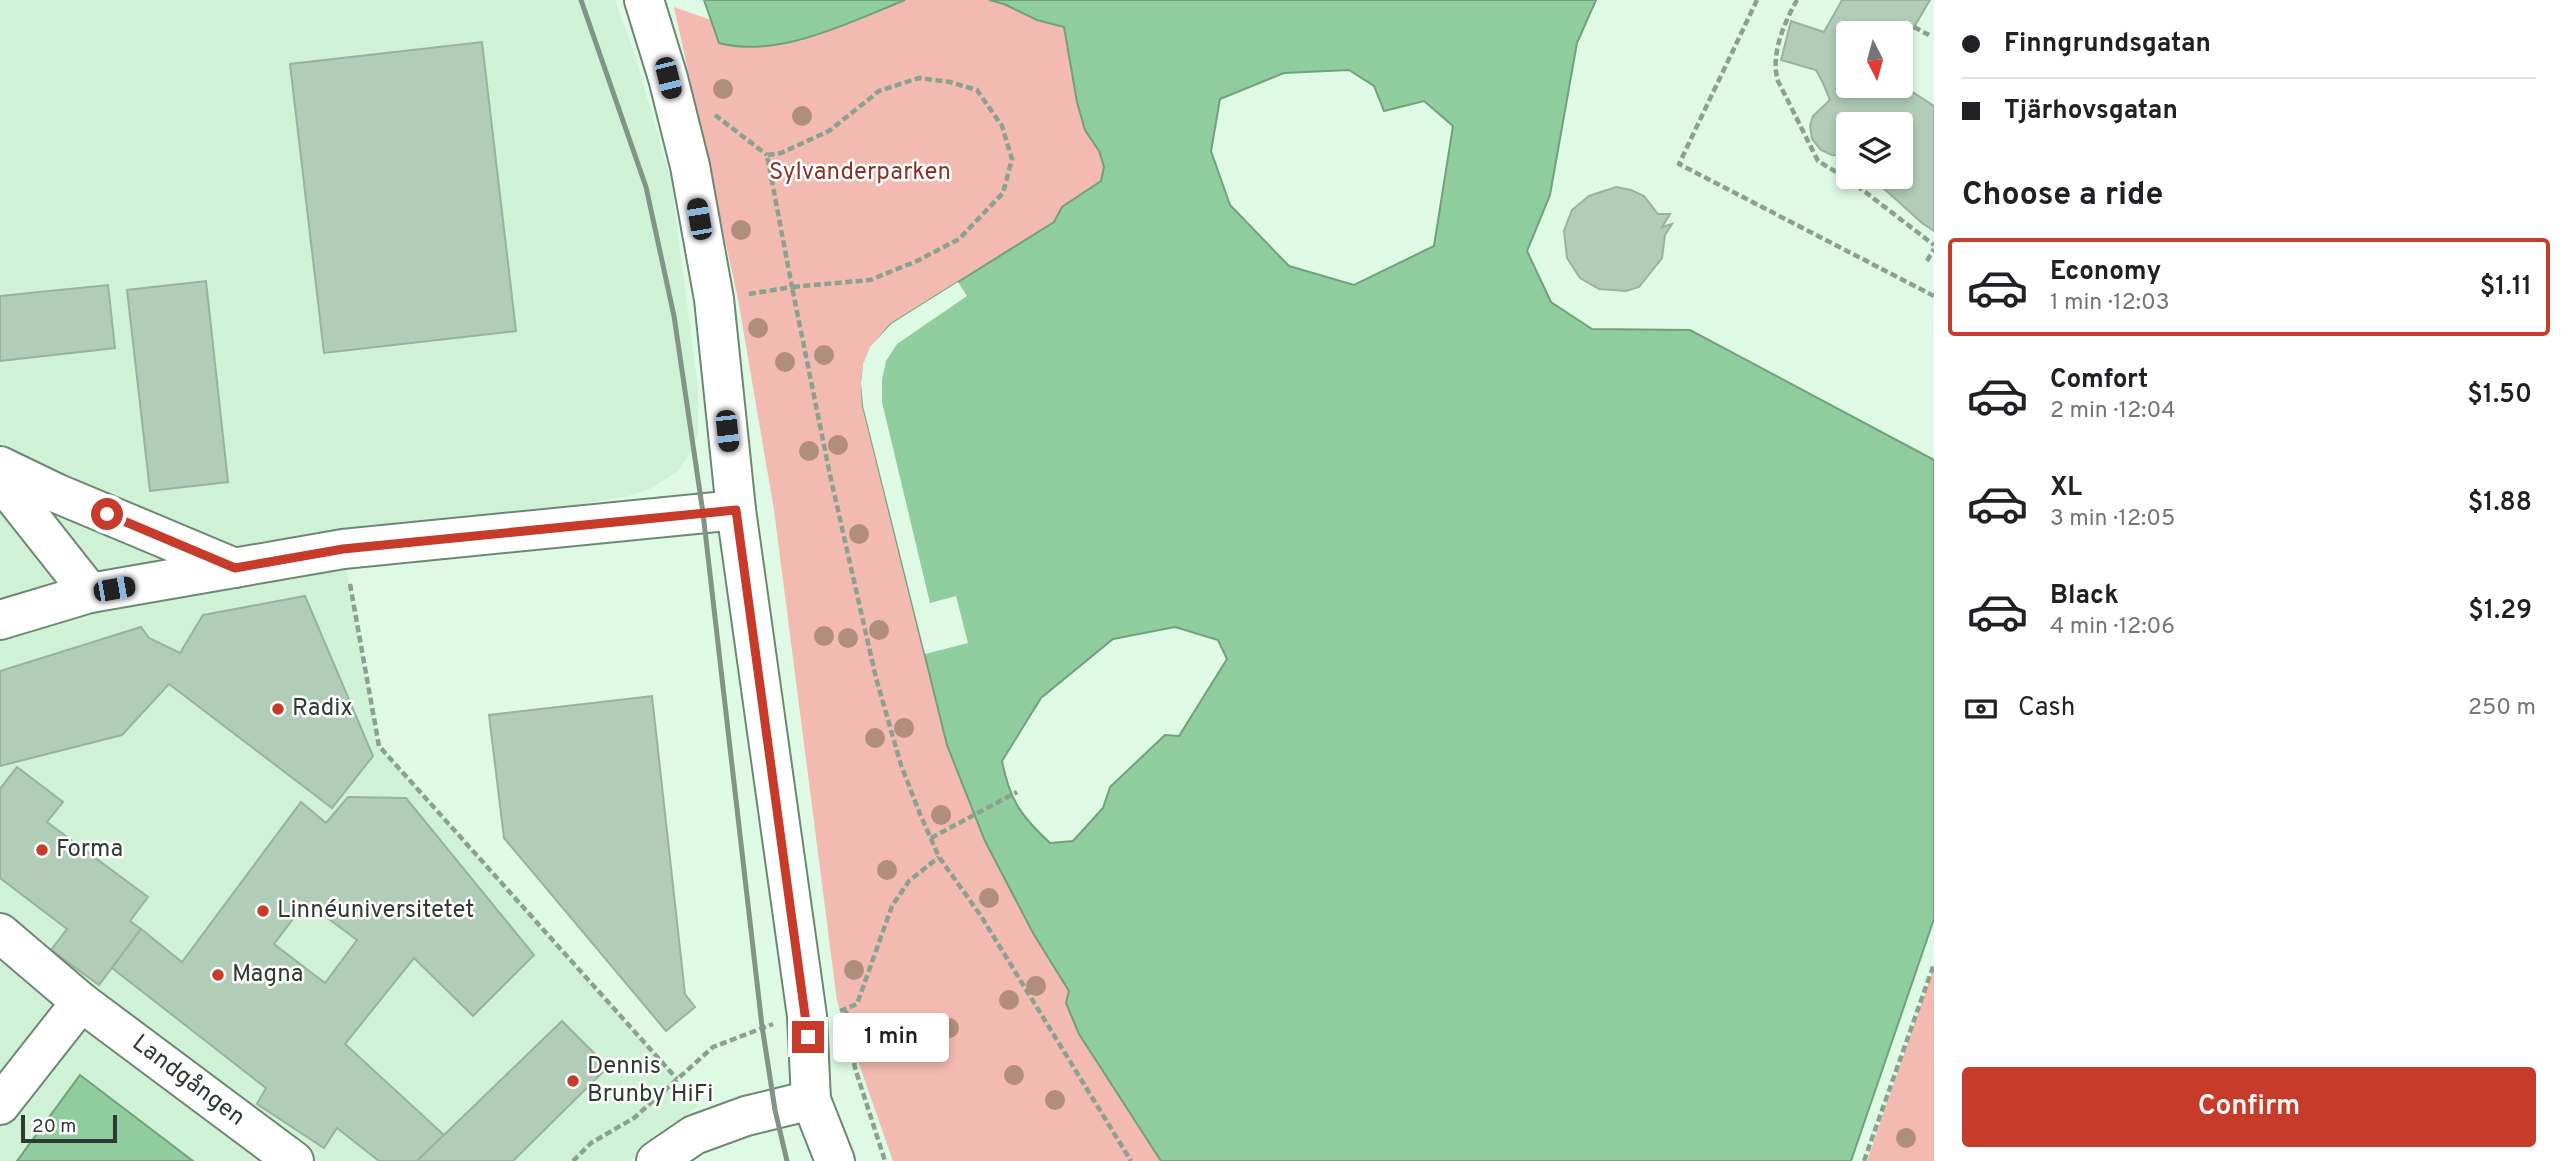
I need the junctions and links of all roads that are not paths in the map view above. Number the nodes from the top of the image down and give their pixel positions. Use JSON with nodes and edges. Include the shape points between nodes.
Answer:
{"nodes":[{"id":1,"x":644,"y":0,"type":"edge"},
{"id":2,"x":0,"y":466,"type":"edge"},
{"id":3,"x":0,"y":479,"type":"edge"},
{"id":4,"x":736,"y":510,"type":"junction"},
{"id":5,"x":235,"y":568,"type":"junction"},
{"id":6,"x":90,"y":593,"type":"junction"},
{"id":7,"x":0,"y":620,"type":"edge"},
{"id":8,"x":0,"y":933,"type":"edge"},
{"id":9,"x":81,"y":1002,"type":"junction"},
{"id":10,"x":811,"y":1100,"type":"junction"},
{"id":11,"x":0,"y":1105,"type":"edge"},
{"id":12,"x":294,"y":1161,"type":"edge"},
{"id":13,"x":656,"y":1161,"type":"edge"},
{"id":14,"x":835,"y":1161,"type":"edge"}],
"edges":[{"from":1,"to":4,"type":"street","via":[[690,166],[714,299]]},
{"from":2,"to":5,"type":"street"},
{"from":3,"to":6,"type":"street"},
{"from":4,"to":5,"type":"street","via":[[343,549]]},
{"from":4,"to":10,"type":"street","via":[[807,1016]]},
{"from":5,"to":6,"type":"street"},
{"from":6,"to":7,"type":"street"},
{"from":8,"to":9,"type":"street","name":"Landgången"},
{"from":9,"to":11,"type":"street"},
{"from":9,"to":12,"type":"street","name":"Landgången"},
{"from":10,"to":13,"type":"street","via":[[694,1135]]},
{"from":10,"to":14,"type":"street"}]}
